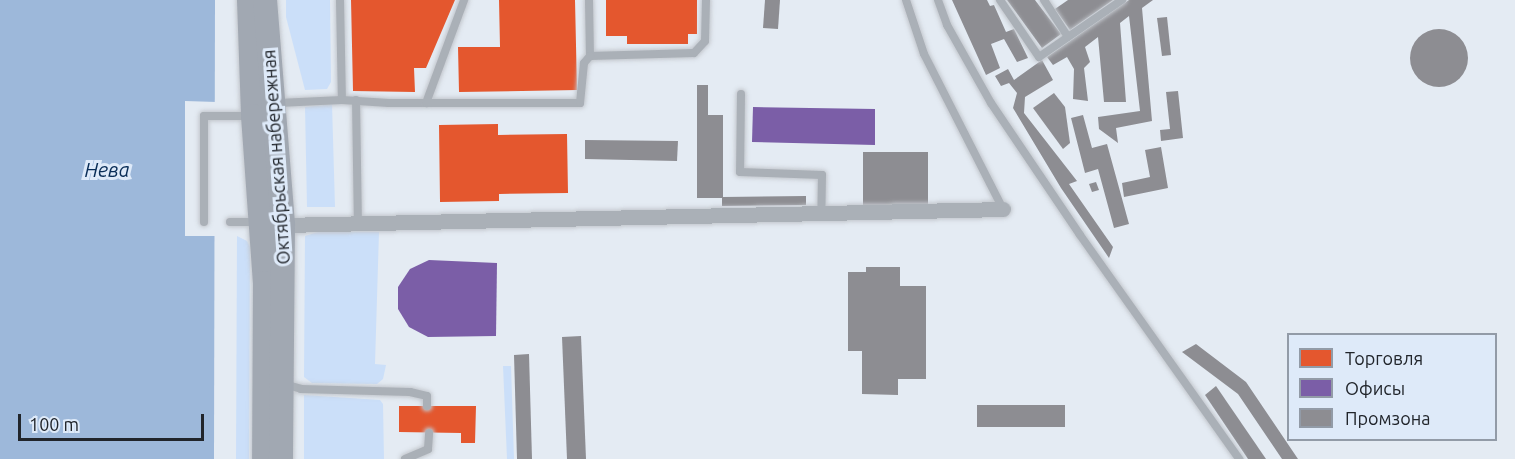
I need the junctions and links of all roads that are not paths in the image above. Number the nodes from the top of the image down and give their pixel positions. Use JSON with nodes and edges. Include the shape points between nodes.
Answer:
{"nodes":[{"id":1,"x":249,"y":0,"type":"edge"},
{"id":2,"x":265,"y":0,"type":"edge"},
{"id":3,"x":340,"y":0,"type":"edge"},
{"id":4,"x":464,"y":0,"type":"edge"},
{"id":5,"x":589,"y":0,"type":"edge"},
{"id":6,"x":706,"y":0,"type":"edge"},
{"id":7,"x":906,"y":0,"type":"edge"},
{"id":8,"x":938,"y":0,"type":"edge"},
{"id":9,"x":1000,"y":0,"type":"edge"},
{"id":10,"x":1044,"y":0,"type":"edge"},
{"id":11,"x":1122,"y":0,"type":"edge"},
{"id":12,"x":1068,"y":37,"type":"junction"},
{"id":13,"x":590,"y":56,"type":"junction"},
{"id":14,"x":741,"y":94,"type":"dead end"},
{"id":15,"x":342,"y":100,"type":"junction"},
{"id":16,"x":356,"y":100,"type":"junction"},
{"id":17,"x":273,"y":103,"type":"junction"},
{"id":18,"x":426,"y":103,"type":"junction"},
{"id":19,"x":253,"y":116,"type":"junction"},
{"id":20,"x":1003,"y":209,"type":"joint"},
{"id":21,"x":821,"y":214,"type":"junction"},
{"id":22,"x":204,"y":222,"type":"dead end"},
{"id":23,"x":230,"y":222,"type":"dead end"},
{"id":24,"x":260,"y":222,"type":"junction"},
{"id":25,"x":358,"y":223,"type":"junction"},
{"id":26,"x":283,"y":225,"type":"junction"},
{"id":27,"x":281,"y":384,"type":"junction"},
{"id":28,"x":427,"y":406,"type":"dead end"},
{"id":29,"x":429,"y":433,"type":"dead end"},
{"id":30,"x":264,"y":459,"type":"edge"},
{"id":31,"x":281,"y":459,"type":"edge"},
{"id":32,"x":405,"y":459,"type":"edge"},
{"id":33,"x":1239,"y":459,"type":"edge"}],
"edges":[{"from":1,"to":19,"type":"main road","name":"Октябрьская набережная"},
{"from":2,"to":17,"type":"main road","name":"Октябрьская набережная"},
{"from":3,"to":15,"type":"lane"},
{"from":4,"to":18,"type":"lane"},
{"from":5,"to":13,"type":"lane"},
{"from":6,"to":13,"type":"lane","via":[[705,41],[694,53]]},
{"from":7,"to":20,"type":"lane","via":[[924,54]]},
{"from":8,"to":33,"type":"lane","via":[[947,25],[992,103]]},
{"from":9,"to":12,"type":"lane","via":[[1040,57]]},
{"from":10,"to":12,"type":"lane"},
{"from":11,"to":12,"type":"lane"},
{"from":13,"to":18,"type":"lane","via":[[584,63],[580,103]]},
{"from":14,"to":21,"type":"lane","via":[[740,172],[822,175]]},
{"from":15,"to":16,"type":"lane"},
{"from":15,"to":17,"type":"lane"},
{"from":16,"to":18,"type":"lane"},
{"from":16,"to":25,"type":"lane"},
{"from":17,"to":26,"type":"main road","name":"Октябрьская набережная"},
{"from":19,"to":22,"type":"lane","via":[[204,116]]},
{"from":19,"to":24,"type":"main road","name":"Октябрьская набережная"},
{"from":20,"to":21,"type":"street"},
{"from":21,"to":25,"type":"street"},
{"from":23,"to":24,"type":"lane"},
{"from":24,"to":30,"type":"main road","name":"Октябрьская набережная","via":[[265,283]]},
{"from":25,"to":26,"type":"street"},
{"from":26,"to":27,"type":"main road","name":"Октябрьская набережная"},
{"from":27,"to":28,"type":"lane","via":[[301,389],[410,392],[427,396]]},
{"from":27,"to":31,"type":"main road","name":"Октябрьская набережная"},
{"from":29,"to":32,"type":"lane","via":[[428,449]]}]}
